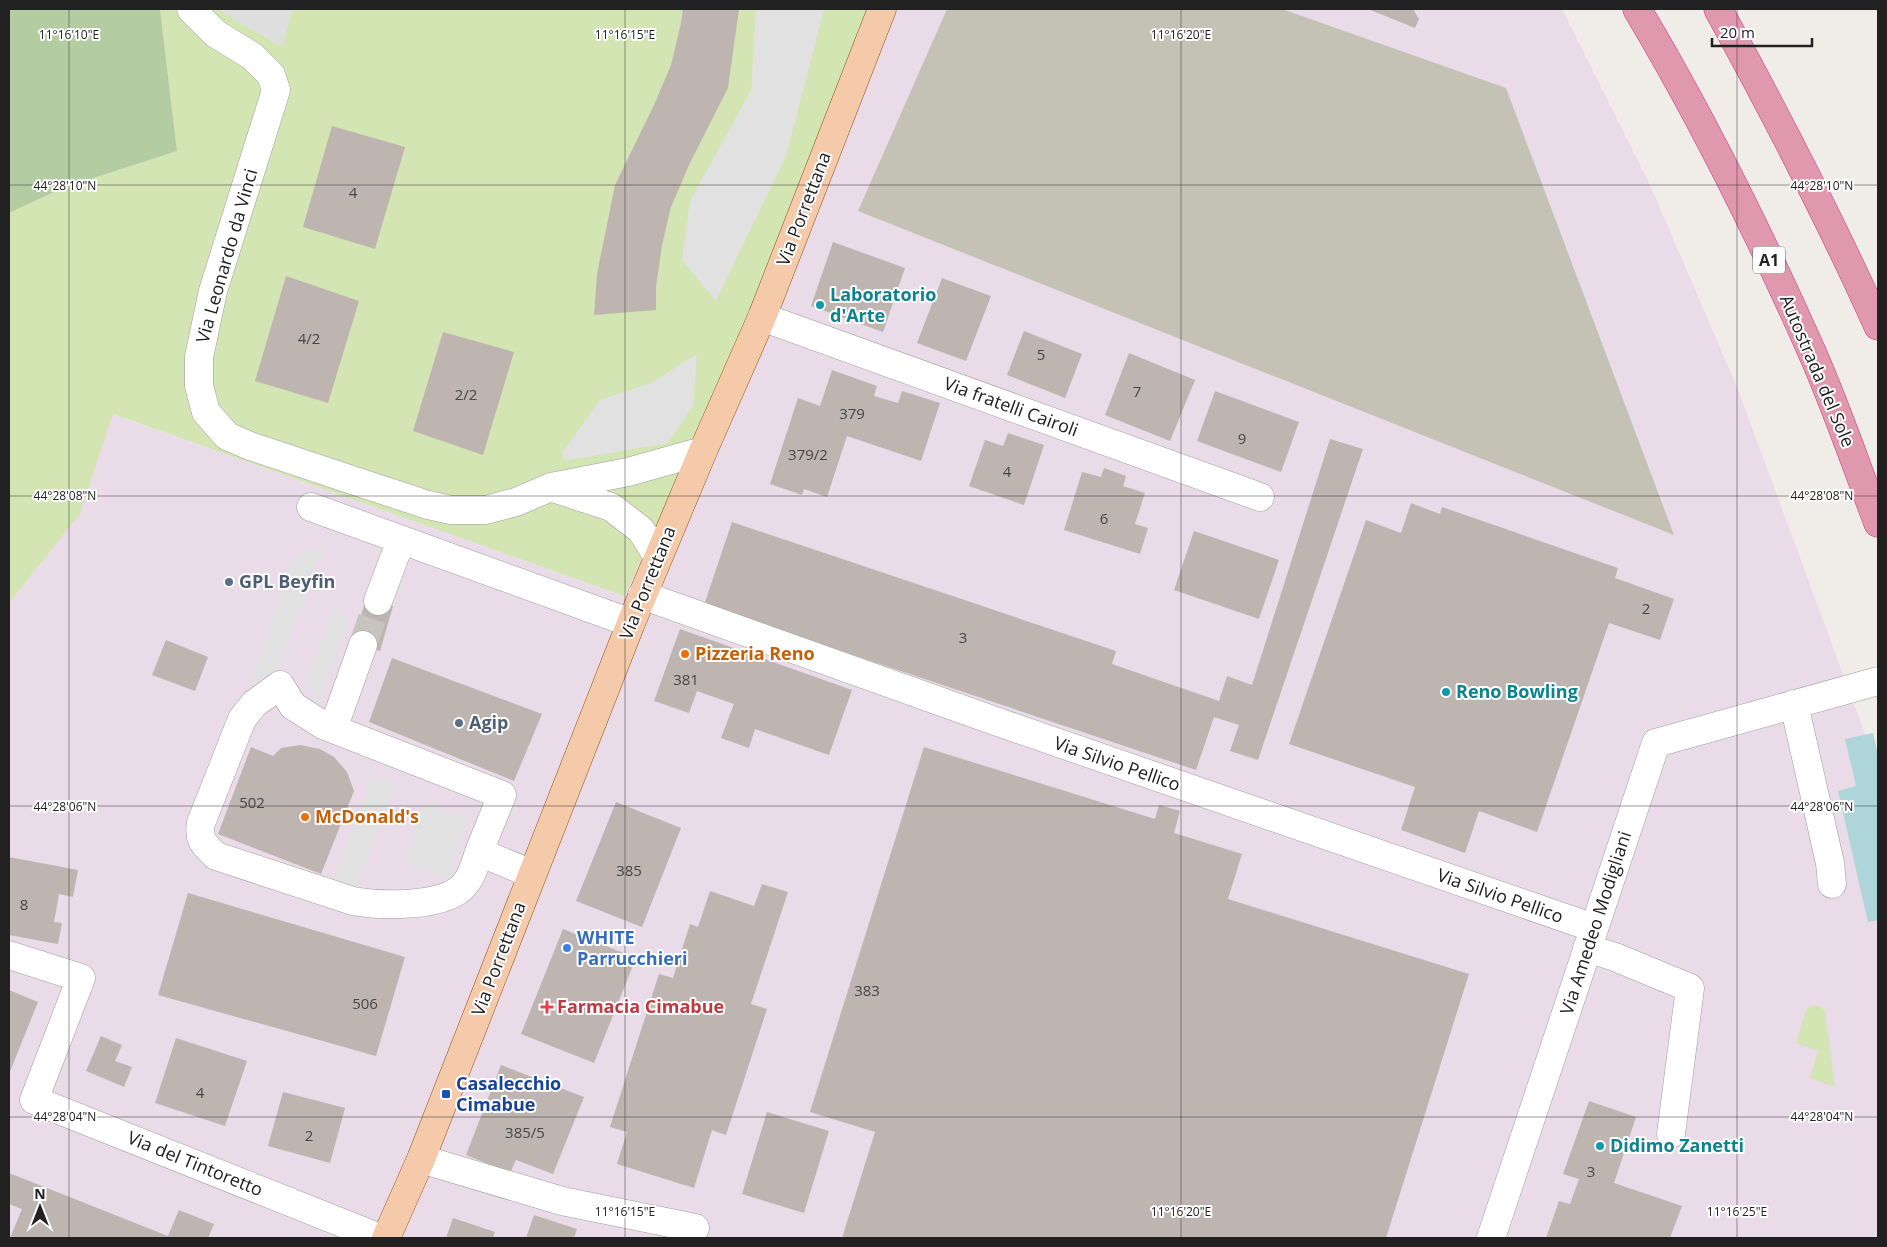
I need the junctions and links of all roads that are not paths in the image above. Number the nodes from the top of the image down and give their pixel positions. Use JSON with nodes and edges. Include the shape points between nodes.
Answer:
{"nodes":[{"id":1,"x":191,"y":9,"type":"edge"},
{"id":2,"x":882,"y":9,"type":"edge"},
{"id":3,"x":1637,"y":9,"type":"edge"},
{"id":4,"x":1718,"y":9,"type":"edge"},
{"id":5,"x":762,"y":317,"type":"junction"},
{"id":6,"x":1878,"y":326,"type":"edge"},
{"id":7,"x":703,"y":451,"type":"junction"},
{"id":8,"x":551,"y":487,"type":"junction"},
{"id":9,"x":1260,"y":497,"type":"dead end"},
{"id":10,"x":311,"y":507,"type":"dead end"},
{"id":11,"x":1878,"y":523,"type":"edge"},
{"id":12,"x":401,"y":540,"type":"junction"},
{"id":13,"x":658,"y":557,"type":"junction"},
{"id":14,"x":642,"y":595,"type":"junction"},
{"id":15,"x":378,"y":601,"type":"tunnel mouth"},
{"id":16,"x":631,"y":623,"type":"junction"},
{"id":17,"x":363,"y":646,"type":"tunnel mouth"},
{"id":18,"x":1878,"y":682,"type":"edge"},
{"id":19,"x":1794,"y":704,"type":"junction"},
{"id":20,"x":333,"y":729,"type":"junction"},
{"id":21,"x":479,"y":852,"type":"junction"},
{"id":22,"x":532,"y":874,"type":"junction"},
{"id":23,"x":1832,"y":884,"type":"dead end"},
{"id":24,"x":1590,"y":938,"type":"junction"},
{"id":25,"x":9,"y":955,"type":"edge"},
{"id":26,"x":1671,"y":1134,"type":"dead end"},
{"id":27,"x":421,"y":1159,"type":"junction"},
{"id":28,"x":695,"y":1228,"type":"dead end"},
{"id":29,"x":380,"y":1238,"type":"edge"},
{"id":30,"x":386,"y":1238,"type":"edge"},
{"id":31,"x":1491,"y":1238,"type":"edge"}],
"edges":[{"from":1,"to":8,"type":"street","name":"Via Leonardo da Vinci","via":[[216,34],[252,56],[271,75],[276,90],[213,290],[198,357],[198,386],[206,412],[226,436],[428,505],[451,510],[486,510]]},
{"from":2,"to":5,"type":"main road","name":"Via Porrettana"},
{"from":3,"to":11,"type":"highway","name":"Autostrada del Sole","number":"A1","via":[[1666,57],[1739,197],[1800,325]]},
{"from":4,"to":6,"type":"highway","via":[[1839,238]]},
{"from":5,"to":7,"type":"main road","name":"Via Porrettana"},
{"from":5,"to":9,"type":"street","name":"Via fratelli Cairoli"},
{"from":7,"to":8,"type":"street","name":"Via Leonardo da Vinci","via":[[628,472]]},
{"from":7,"to":13,"type":"main road","name":"Via Porrettana"},
{"from":8,"to":13,"type":"street","via":[[611,507],[641,530]]},
{"from":10,"to":12,"type":"street"},
{"from":12,"to":15,"type":"street"},
{"from":12,"to":16,"type":"street"},
{"from":13,"to":14,"type":"main road","name":"Via Porrettana"},
{"from":14,"to":16,"type":"main road","name":"Via Porrettana"},
{"from":14,"to":24,"type":"street","name":"Via Silvio Pellico"},
{"from":16,"to":22,"type":"main road","name":"Via Porrettana"},
{"from":17,"to":20,"type":"street"},
{"from":18,"to":19,"type":"street"},
{"from":19,"to":23,"type":"street"},
{"from":19,"to":24,"type":"street","name":"Via Amedeo Modigliani","via":[[1656,743]]},
{"from":20,"to":21,"type":"street","via":[[502,795]]},
{"from":20,"to":21,"type":"street","via":[[293,706],[280,685],[254,704],[242,719],[201,823],[199,834],[207,848],[216,856],[353,902],[401,905],[435,900],[465,885]]},
{"from":21,"to":22,"type":"street"},
{"from":22,"to":27,"type":"main road","name":"Via Porrettana"},
{"from":24,"to":26,"type":"street","name":"Via Silvio Pellico","via":[[1615,957],[1690,988]]},
{"from":24,"to":31,"type":"street","name":"Via Amedeo Modigliani"},
{"from":25,"to":29,"type":"street","name":"Via del Tintoretto","via":[[81,978],[34,1100]]},
{"from":27,"to":28,"type":"street","via":[[562,1200]]},
{"from":27,"to":30,"type":"main road","name":"Via Porrettana"}]}
